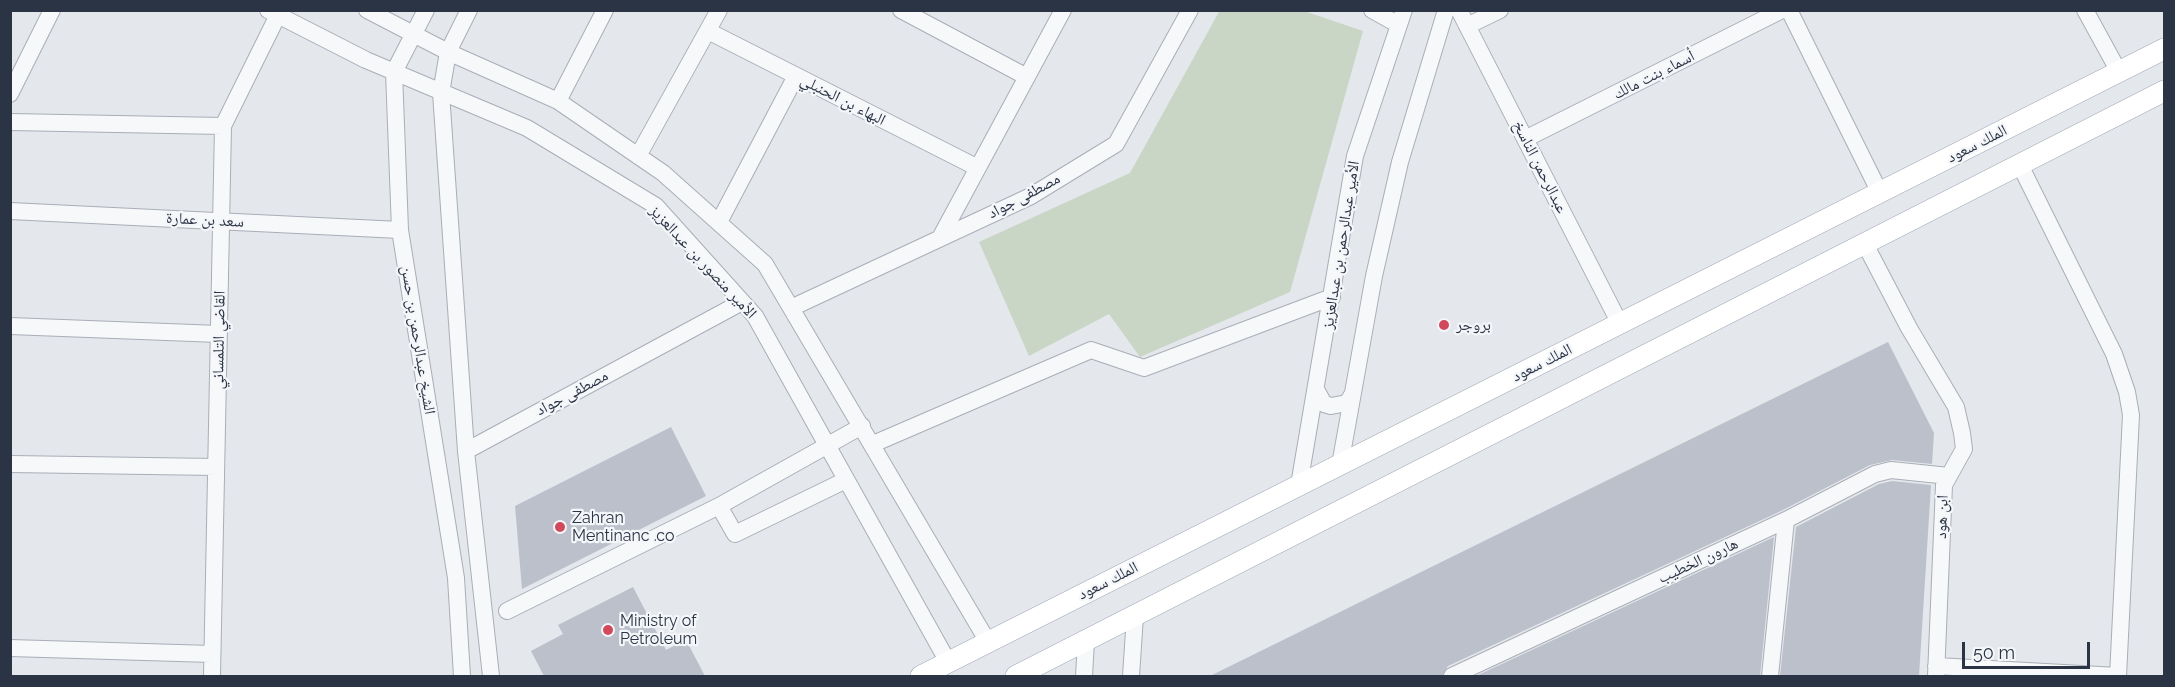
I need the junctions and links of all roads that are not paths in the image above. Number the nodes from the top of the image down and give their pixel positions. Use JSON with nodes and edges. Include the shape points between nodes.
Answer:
{"nodes":[{"id":1,"x":52,"y":10,"type":"edge"},
{"id":2,"x":367,"y":10,"type":"edge"},
{"id":3,"x":426,"y":10,"type":"edge"},
{"id":4,"x":468,"y":10,"type":"edge"},
{"id":5,"x":605,"y":10,"type":"edge"},
{"id":6,"x":719,"y":10,"type":"edge"},
{"id":7,"x":902,"y":10,"type":"edge"},
{"id":8,"x":1063,"y":10,"type":"edge"},
{"id":9,"x":1190,"y":10,"type":"edge"},
{"id":10,"x":1372,"y":10,"type":"edge"},
{"id":11,"x":1446,"y":10,"type":"edge"},
{"id":12,"x":1460,"y":10,"type":"edge"},
{"id":13,"x":1500,"y":10,"type":"edge"},
{"id":14,"x":1782,"y":10,"type":"edge"},
{"id":15,"x":1789,"y":10,"type":"edge"},
{"id":16,"x":2085,"y":10,"type":"edge"},
{"id":17,"x":273,"y":13,"type":"edge"},
{"id":18,"x":1402,"y":18,"type":"edge"},
{"id":19,"x":1467,"y":26,"type":"junction"},
{"id":20,"x":708,"y":31,"type":"junction"},
{"id":21,"x":415,"y":34,"type":"junction"},
{"id":22,"x":2164,"y":50,"type":"edge"},
{"id":23,"x":448,"y":52,"type":"junction"},
{"id":24,"x":394,"y":72,"type":"junction"},
{"id":25,"x":2119,"y":72,"type":"junction"},
{"id":26,"x":796,"y":76,"type":"junction"},
{"id":27,"x":1027,"y":77,"type":"junction"},
{"id":28,"x":2164,"y":91,"type":"edge"},
{"id":29,"x":441,"y":93,"type":"junction"},
{"id":30,"x":10,"y":94,"type":"edge"},
{"id":31,"x":558,"y":101,"type":"junction"},
{"id":32,"x":10,"y":122,"type":"edge"},
{"id":33,"x":223,"y":126,"type":"junction"},
{"id":34,"x":1525,"y":139,"type":"junction"},
{"id":35,"x":638,"y":156,"type":"junction"},
{"id":36,"x":2020,"y":165,"type":"junction"},
{"id":37,"x":978,"y":168,"type":"junction"},
{"id":38,"x":1880,"y":193,"type":"junction"},
{"id":39,"x":10,"y":211,"type":"edge"},
{"id":40,"x":221,"y":221,"type":"junction"},
{"id":41,"x":719,"y":222,"type":"junction"},
{"id":42,"x":400,"y":230,"type":"junction"},
{"id":43,"x":940,"y":238,"type":"junction"},
{"id":44,"x":1865,"y":244,"type":"junction"},
{"id":45,"x":1332,"y":297,"type":"junction"},
{"id":46,"x":742,"y":302,"type":"junction"},
{"id":47,"x":791,"y":308,"type":"junction"},
{"id":48,"x":1620,"y":324,"type":"junction"},
{"id":49,"x":10,"y":326,"type":"edge"},
{"id":50,"x":219,"y":334,"type":"junction"},
{"id":51,"x":1317,"y":391,"type":"junction"},
{"id":52,"x":1352,"y":395,"type":"junction"},
{"id":53,"x":862,"y":426,"type":"junction"},
{"id":54,"x":826,"y":444,"type":"junction"},
{"id":55,"x":873,"y":444,"type":"junction"},
{"id":56,"x":466,"y":451,"type":"junction"},
{"id":57,"x":10,"y":464,"type":"edge"},
{"id":58,"x":1340,"y":465,"type":"junction"},
{"id":59,"x":216,"y":467,"type":"junction"},
{"id":60,"x":1949,"y":476,"type":"junction"},
{"id":61,"x":846,"y":480,"type":"junction"},
{"id":62,"x":1299,"y":485,"type":"junction"},
{"id":63,"x":719,"y":506,"type":"junction"},
{"id":64,"x":1786,"y":520,"type":"junction"},
{"id":65,"x":507,"y":612,"type":"dead end"},
{"id":66,"x":1135,"y":616,"type":"junction"},
{"id":67,"x":1086,"y":641,"type":"junction"},
{"id":68,"x":988,"y":642,"type":"junction"},
{"id":69,"x":10,"y":648,"type":"edge"},
{"id":70,"x":212,"y":654,"type":"junction"},
{"id":71,"x":948,"y":662,"type":"junction"},
{"id":72,"x":1472,"y":671,"type":"edge"},
{"id":73,"x":1936,"y":671,"type":"edge"},
{"id":74,"x":212,"y":676,"type":"edge"},
{"id":75,"x":462,"y":676,"type":"edge"},
{"id":76,"x":491,"y":676,"type":"edge"},
{"id":77,"x":921,"y":676,"type":"edge"},
{"id":78,"x":1016,"y":676,"type":"edge"},
{"id":79,"x":1084,"y":676,"type":"edge"},
{"id":80,"x":1131,"y":676,"type":"edge"},
{"id":81,"x":1452,"y":676,"type":"edge"},
{"id":82,"x":1770,"y":676,"type":"edge"},
{"id":83,"x":2118,"y":676,"type":"edge"}],
"edges":[{"from":1,"to":30,"type":"street"},
{"from":2,"to":21,"type":"street","name":"الأمير منصور بن عبدالعزيز"},
{"from":3,"to":21,"type":"street"},
{"from":4,"to":23,"type":"street","name":"الشيخ عبدالرحمن بن حسن"},
{"from":5,"to":31,"type":"street"},
{"from":6,"to":20,"type":"street"},
{"from":7,"to":27,"type":"street"},
{"from":8,"to":27,"type":"street"},
{"from":9,"to":43,"type":"street","name":"مصطفى جواد","via":[[1116,144],[1031,196]]},
{"from":10,"to":18,"type":"street"},
{"from":11,"to":52,"type":"street","via":[[1400,162]]},
{"from":12,"to":19,"type":"street","name":"عبدالرحمن الناسخ"},
{"from":13,"to":19,"type":"street"},
{"from":14,"to":34,"type":"street","name":"أسماء بنت مالك"},
{"from":15,"to":38,"type":"street"},
{"from":16,"to":25,"type":"street"},
{"from":17,"to":24,"type":"street","name":"الأمير منصور بن عبدالعزيز"},
{"from":17,"to":33,"type":"street","name":"القاضي التلمساني"},
{"from":18,"to":45,"type":"street","name":"الأمير عبدالرحمن بن عبدالعزيز","via":[[1355,156]]},
{"from":19,"to":34,"type":"street","name":"عبدالرحمن الناسخ"},
{"from":20,"to":26,"type":"street","name":"البهاء بن الحنبلي"},
{"from":20,"to":35,"type":"street"},
{"from":21,"to":23,"type":"street","name":"الأمير منصور بن عبدالعزيز"},
{"from":21,"to":24,"type":"street"},
{"from":22,"to":25,"type":"main road","name":"الملك سعود"},
{"from":23,"to":29,"type":"street","name":"الشيخ عبدالرحمن بن حسن"},
{"from":23,"to":31,"type":"street","name":"الأمير منصور بن عبدالعزيز"},
{"from":24,"to":29,"type":"street","name":"الأمير منصور بن عبدالعزيز"},
{"from":24,"to":42,"type":"street","name":"الشيخ عبدالرحمن بن حسن"},
{"from":25,"to":38,"type":"main road","name":"الملك سعود"},
{"from":26,"to":37,"type":"street","name":"البهاء بن الحنبلي"},
{"from":26,"to":41,"type":"street"},
{"from":27,"to":37,"type":"street"},
{"from":28,"to":36,"type":"main road"},
{"from":29,"to":46,"type":"street","name":"الأمير منصور بن عبدالعزيز","via":[[527,128],[656,206]]},
{"from":29,"to":56,"type":"street","name":"الشيخ عبدالرحمن بن حسن"},
{"from":31,"to":35,"type":"street","name":"الأمير منصور بن عبدالعزيز"},
{"from":32,"to":33,"type":"street"},
{"from":33,"to":40,"type":"street","name":"القاضي التلمساني"},
{"from":34,"to":48,"type":"street","name":"عبدالرحمن الناسخ"},
{"from":35,"to":41,"type":"street","name":"الأمير منصور بن عبدالعزيز"},
{"from":36,"to":44,"type":"main road"},
{"from":36,"to":83,"type":"street","via":[[2114,354],[2127,392],[2131,415]]},
{"from":37,"to":43,"type":"street"},
{"from":38,"to":48,"type":"main road","name":"الملك سعود"},
{"from":39,"to":40,"type":"street","name":"سعد بن عمارة"},
{"from":40,"to":42,"type":"street","name":"سعد بن عمارة"},
{"from":40,"to":50,"type":"street","name":"القاضي التلمساني"},
{"from":41,"to":47,"type":"street","name":"الأمير منصور بن عبدالعزيز","via":[[765,264]]},
{"from":42,"to":75,"type":"street","name":"الشيخ عبدالرحمن بن حسن","via":[[456,578]]},
{"from":43,"to":47,"type":"street","name":"مصطفى جواد"},
{"from":44,"to":60,"type":"street","name":"ابن هود","via":[[1956,407],[1964,449]]},
{"from":44,"to":66,"type":"main road"},
{"from":45,"to":51,"type":"street","name":"الأمير عبدالرحمن بن عبدالعزيز"},
{"from":45,"to":55,"type":"street","via":[[1144,368],[1091,350]]},
{"from":46,"to":54,"type":"street","name":"الأمير منصور بن عبدالعزيز","via":[[755,316]]},
{"from":46,"to":56,"type":"street","name":"مصطفى جواد"},
{"from":47,"to":53,"type":"street","name":"الأمير منصور بن عبدالعزيز"},
{"from":48,"to":58,"type":"main road","name":"الملك سعود"},
{"from":49,"to":50,"type":"street"},
{"from":50,"to":59,"type":"street","name":"القاضي التلمساني"},
{"from":51,"to":52,"type":"street","via":[[1324,404],[1330,406],[1343,405]]},
{"from":51,"to":62,"type":"street","name":"الأمير عبدالرحمن بن عبدالعزيز"},
{"from":52,"to":58,"type":"street"},
{"from":53,"to":54,"type":"street"},
{"from":53,"to":55,"type":"street","name":"الأمير منصور بن عبدالعزيز"},
{"from":54,"to":61,"type":"street","name":"الأمير منصور بن عبدالعزيز"},
{"from":54,"to":63,"type":"street"},
{"from":55,"to":68,"type":"street","name":"الأمير منصور بن عبدالعزيز"},
{"from":56,"to":76,"type":"street","name":"الشيخ عبدالرحمن بن حسن"},
{"from":57,"to":59,"type":"street"},
{"from":58,"to":62,"type":"main road","name":"الملك سعود"},
{"from":59,"to":70,"type":"street","name":"القاضي التلمساني"},
{"from":60,"to":64,"type":"street","name":"هارون الخطيب","via":[[1891,470],[1875,474]]},
{"from":60,"to":73,"type":"street","name":"ابن هود","via":[[1944,485]]},
{"from":61,"to":63,"type":"street","via":[[735,534]]},
{"from":61,"to":71,"type":"street","name":"الأمير منصور بن عبدالعزيز"},
{"from":62,"to":68,"type":"main road","name":"الملك سعود"},
{"from":63,"to":65,"type":"street"},
{"from":64,"to":72,"type":"street","name":"هارون الخطيب"},
{"from":64,"to":82,"type":"street"},
{"from":66,"to":67,"type":"main road"},
{"from":66,"to":80,"type":"street"},
{"from":67,"to":78,"type":"main road"},
{"from":67,"to":79,"type":"street"},
{"from":68,"to":71,"type":"main road","name":"الملك سعود"},
{"from":69,"to":70,"type":"street"},
{"from":70,"to":74,"type":"street","name":"القاضي التلمساني"},
{"from":71,"to":77,"type":"main road","name":"الملك سعود"},
{"from":72,"to":81,"type":"street","name":"هارون الخطيب"},
{"from":73,"to":83,"type":"street"}]}
